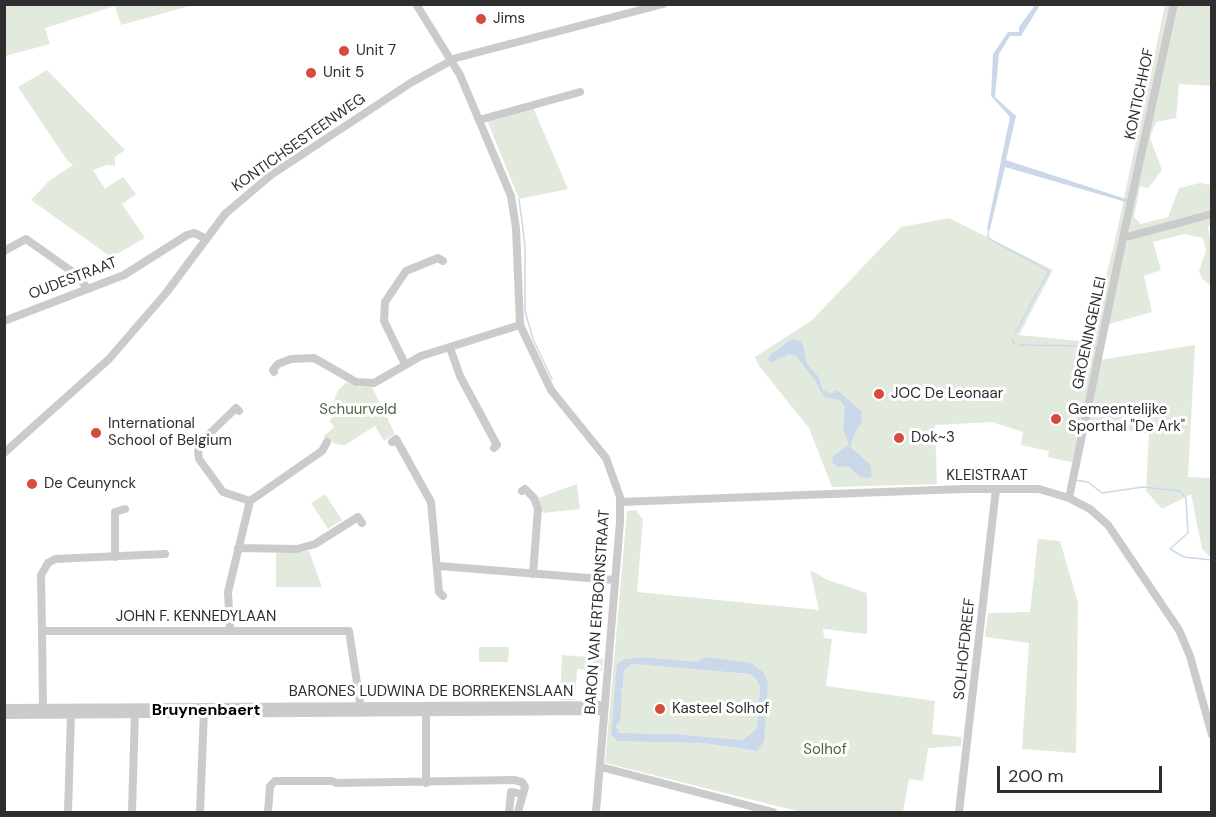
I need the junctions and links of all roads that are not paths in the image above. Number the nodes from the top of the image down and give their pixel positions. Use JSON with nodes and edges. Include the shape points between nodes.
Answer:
{"nodes":[{"id":1,"x":416,"y":4,"type":"edge"},
{"id":2,"x":663,"y":4,"type":"edge"},
{"id":3,"x":1173,"y":4,"type":"edge"},
{"id":4,"x":451,"y":60,"type":"junction"},
{"id":5,"x":580,"y":92,"type":"dead end"},
{"id":6,"x":479,"y":120,"type":"junction"},
{"id":7,"x":1133,"y":189,"type":"joint"},
{"id":8,"x":1212,"y":214,"type":"edge"},
{"id":9,"x":205,"y":238,"type":"junction"},
{"id":10,"x":1123,"y":238,"type":"junction"},
{"id":11,"x":180,"y":239,"type":"junction"},
{"id":12,"x":196,"y":250,"type":"junction"},
{"id":13,"x":4,"y":251,"type":"edge"},
{"id":14,"x":443,"y":261,"type":"dead end"},
{"id":15,"x":87,"y":288,"type":"junction"},
{"id":16,"x":4,"y":321,"type":"edge"},
{"id":17,"x":520,"y":325,"type":"junction"},
{"id":18,"x":450,"y":348,"type":"junction"},
{"id":19,"x":405,"y":364,"type":"junction"},
{"id":20,"x":274,"y":372,"type":"dead end"},
{"id":21,"x":239,"y":411,"type":"dead end"},
{"id":22,"x":327,"y":442,"type":"dead end"},
{"id":23,"x":392,"y":442,"type":"dead end"},
{"id":24,"x":494,"y":448,"type":"dead end"},
{"id":25,"x":4,"y":453,"type":"edge"},
{"id":26,"x":996,"y":489,"type":"junction"},
{"id":27,"x":522,"y":491,"type":"dead end"},
{"id":28,"x":1069,"y":498,"type":"junction"},
{"id":29,"x":250,"y":501,"type":"junction"},
{"id":30,"x":620,"y":502,"type":"junction"},
{"id":31,"x":125,"y":508,"type":"dead end"},
{"id":32,"x":362,"y":523,"type":"dead end"},
{"id":33,"x":238,"y":548,"type":"junction"},
{"id":34,"x":165,"y":554,"type":"dead end"},
{"id":35,"x":115,"y":557,"type":"junction"},
{"id":36,"x":439,"y":566,"type":"junction"},
{"id":37,"x":533,"y":574,"type":"junction"},
{"id":38,"x":614,"y":580,"type":"junction"},
{"id":39,"x":443,"y":596,"type":"dead end"},
{"id":40,"x":230,"y":630,"type":"junction"},
{"id":41,"x":42,"y":631,"type":"junction"},
{"id":42,"x":4,"y":708,"type":"edge"},
{"id":43,"x":426,"y":708,"type":"junction"},
{"id":44,"x":604,"y":708,"type":"junction"},
{"id":45,"x":135,"y":710,"type":"junction"},
{"id":46,"x":204,"y":710,"type":"junction"},
{"id":47,"x":361,"y":710,"type":"junction"},
{"id":48,"x":43,"y":711,"type":"junction"},
{"id":49,"x":4,"y":715,"type":"edge"},
{"id":50,"x":71,"y":715,"type":"junction"},
{"id":51,"x":1212,"y":735,"type":"edge"},
{"id":52,"x":601,"y":766,"type":"junction"},
{"id":53,"x":426,"y":783,"type":"junction"},
{"id":54,"x":517,"y":793,"type":"dead end"},
{"id":55,"x":68,"y":813,"type":"edge"},
{"id":56,"x":132,"y":813,"type":"edge"},
{"id":57,"x":200,"y":813,"type":"edge"},
{"id":58,"x":268,"y":813,"type":"edge"},
{"id":59,"x":508,"y":813,"type":"edge"},
{"id":60,"x":518,"y":813,"type":"edge"},
{"id":61,"x":596,"y":813,"type":"edge"},
{"id":62,"x":773,"y":813,"type":"edge"},
{"id":63,"x":959,"y":813,"type":"edge"}],
"edges":[{"from":1,"to":4,"type":"street","name":"BARON VAN ERTBORNSTRAAT"},
{"from":2,"to":4,"type":"street","name":"KONTICHSESTEENWEG"},
{"from":3,"to":7,"type":"street","name":"KONTICHHOF"},
{"from":4,"to":6,"type":"street","name":"BARON VAN ERTBORNSTRAAT"},
{"from":4,"to":9,"type":"street","name":"KONTICHSESTEENWEG","via":[[272,175],[232,207]]},
{"from":5,"to":6,"type":"street"},
{"from":6,"to":17,"type":"street","name":"BARON VAN ERTBORNSTRAAT","via":[[511,195]]},
{"from":7,"to":10,"type":"street","name":"GROENINGENLEI"},
{"from":8,"to":10,"type":"street"},
{"from":9,"to":11,"type":"street","via":[[194,233]]},
{"from":9,"to":12,"type":"street","name":"KONTICHSESTEENWEG"},
{"from":10,"to":28,"type":"street","name":"GROENINGENLEI"},
{"from":11,"to":12,"type":"street"},
{"from":11,"to":15,"type":"street","name":"OUDESTRAAT","via":[[124,275]]},
{"from":12,"to":25,"type":"street","name":"KONTICHSESTEENWEG","via":[[117,351]]},
{"from":13,"to":15,"type":"street","via":[[26,239],[77,275]]},
{"from":14,"to":19,"type":"street","via":[[438,258],[406,271],[385,302],[384,321]]},
{"from":15,"to":16,"type":"street","name":"OUDESTRAAT"},
{"from":17,"to":18,"type":"street"},
{"from":17,"to":30,"type":"street","name":"BARON VAN ERTBORNSTRAAT","via":[[551,390],[606,458]]},
{"from":18,"to":19,"type":"street"},
{"from":18,"to":24,"type":"street","via":[[460,376],[497,445]]},
{"from":19,"to":20,"type":"street","via":[[374,383],[356,382],[314,358],[291,359],[278,364]]},
{"from":21,"to":29,"type":"street","via":[[236,408],[203,440],[198,452],[223,492]]},
{"from":22,"to":29,"type":"street","via":[[322,451]]},
{"from":23,"to":36,"type":"street","via":[[396,440],[431,502]]},
{"from":26,"to":28,"type":"street","name":"KLEISTRAAT","via":[[1039,489]]},
{"from":26,"to":30,"type":"street","name":"KLEISTRAAT"},
{"from":26,"to":63,"type":"street","name":"SOLHOFDREEF"},
{"from":27,"to":37,"type":"street","via":[[525,489],[534,498],[538,509]]},
{"from":28,"to":51,"type":"street","name":"KLEISTRAAT","via":[[1108,525],[1179,630]]},
{"from":29,"to":33,"type":"street"},
{"from":30,"to":38,"type":"street","name":"BARON VAN ERTBORNSTRAAT"},
{"from":31,"to":35,"type":"street","via":[[116,512]]},
{"from":32,"to":33,"type":"street","via":[[358,517],[315,544],[297,549]]},
{"from":33,"to":40,"type":"street","via":[[228,591]]},
{"from":34,"to":35,"type":"street"},
{"from":35,"to":41,"type":"street","via":[[62,557],[48,563],[41,575]]},
{"from":36,"to":37,"type":"street"},
{"from":36,"to":39,"type":"street"},
{"from":37,"to":38,"type":"street"},
{"from":38,"to":44,"type":"street","name":"BARON VAN ERTBORNSTRAAT"},
{"from":40,"to":41,"type":"street","name":"JOHN F. KENNEDYLAAN"},
{"from":40,"to":47,"type":"street","name":"JOHN F. KENNEDYLAAN","via":[[349,631]]},
{"from":41,"to":48,"type":"street"},
{"from":42,"to":48,"type":"street","name":"BARONES LUDWINA DE BORREKENSLAAN"},
{"from":43,"to":44,"type":"street","name":"BARONES LUDWINA DE BORREKENSLAAN"},
{"from":43,"to":47,"type":"street","name":"BARONES LUDWINA DE BORREKENSLAAN"},
{"from":43,"to":53,"type":"street"},
{"from":44,"to":52,"type":"street","name":"BARON VAN ERTBORNSTRAAT"},
{"from":45,"to":46,"type":"street","name":"BARONES LUDWINA DE BORREKENSLAAN"},
{"from":45,"to":48,"type":"street","name":"BARONES LUDWINA DE BORREKENSLAAN"},
{"from":45,"to":50,"type":"street","name":"BARONES LUDWINA DE BORREKENSLAAN"},
{"from":45,"to":56,"type":"street"},
{"from":46,"to":47,"type":"street","name":"BARONES LUDWINA DE BORREKENSLAAN"},
{"from":46,"to":57,"type":"street"},
{"from":48,"to":49,"type":"street","name":"BARONES LUDWINA DE BORREKENSLAAN"},
{"from":48,"to":50,"type":"street","name":"BARONES LUDWINA DE BORREKENSLAAN"},
{"from":50,"to":55,"type":"street"},
{"from":52,"to":61,"type":"street","name":"BARON VAN ERTBORNSTRAAT"},
{"from":52,"to":62,"type":"street"},
{"from":53,"to":58,"type":"street","via":[[275,781],[270,786]]},
{"from":53,"to":60,"type":"street","via":[[522,782],[525,791]]},
{"from":54,"to":59,"type":"street","via":[[511,792]]}]}
